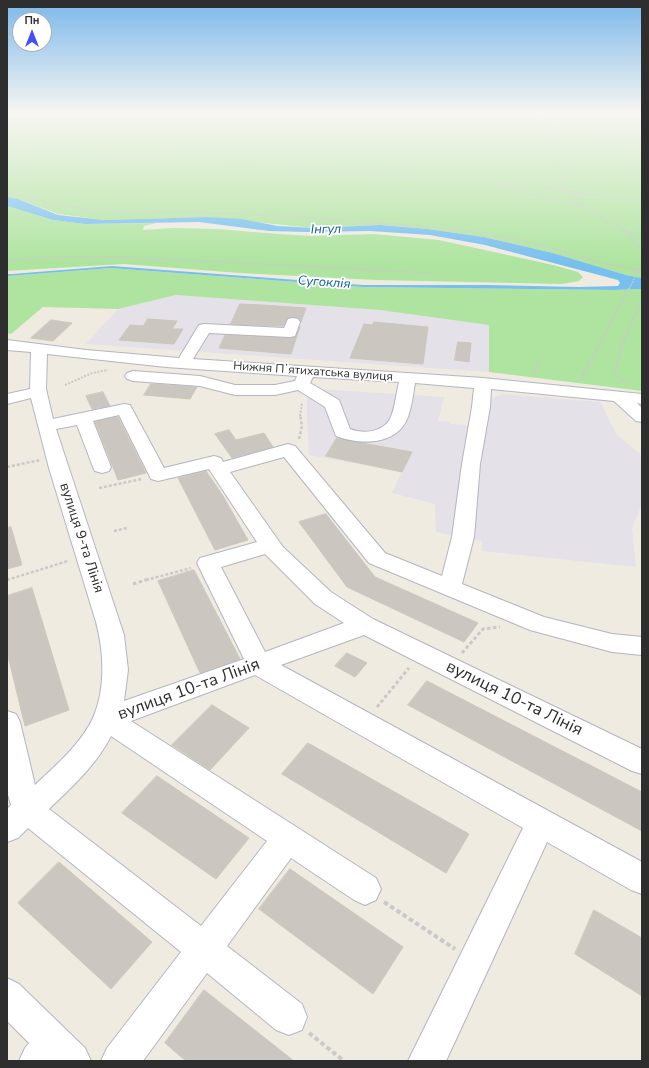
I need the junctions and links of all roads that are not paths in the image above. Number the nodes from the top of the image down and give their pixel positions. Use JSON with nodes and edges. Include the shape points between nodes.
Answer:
{"nodes":[{"id":1,"x":293,"y":322,"type":"dead end"},
{"id":2,"x":7,"y":345,"type":"edge"},
{"id":3,"x":39,"y":353,"type":"junction"},
{"id":4,"x":7,"y":358,"type":"edge"},
{"id":5,"x":184,"y":362,"type":"junction"},
{"id":6,"x":133,"y":376,"type":"dead end"},
{"id":7,"x":304,"y":378,"type":"junction"},
{"id":8,"x":408,"y":378,"type":"junction"},
{"id":9,"x":483,"y":383,"type":"junction"},
{"id":10,"x":38,"y":392,"type":"junction"},
{"id":11,"x":630,"y":394,"type":"edge"},
{"id":12,"x":7,"y":399,"type":"edge"},
{"id":13,"x":642,"y":417,"type":"edge"},
{"id":14,"x":83,"y":418,"type":"junction"},
{"id":15,"x":46,"y":426,"type":"junction"},
{"id":16,"x":102,"y":467,"type":"dead end"},
{"id":17,"x":219,"y":469,"type":"junction"},
{"id":18,"x":270,"y":545,"type":"junction"},
{"id":19,"x":450,"y":588,"type":"junction"},
{"id":20,"x":365,"y":625,"type":"junction"},
{"id":21,"x":642,"y":646,"type":"edge"},
{"id":22,"x":259,"y":665,"type":"junction"},
{"id":23,"x":106,"y":719,"type":"junction"},
{"id":24,"x":7,"y":722,"type":"edge"},
{"id":25,"x":642,"y":762,"type":"edge"},
{"id":26,"x":17,"y":819,"type":"edge"},
{"id":27,"x":541,"y":823,"type":"junction"},
{"id":28,"x":288,"y":838,"type":"junction"},
{"id":29,"x":642,"y":879,"type":"edge"},
{"id":30,"x":365,"y":889,"type":"road end"},
{"id":31,"x":204,"y":950,"type":"junction"},
{"id":32,"x":7,"y":996,"type":"edge"},
{"id":33,"x":289,"y":1017,"type":"road end"},
{"id":34,"x":55,"y":1055,"type":"edge"},
{"id":35,"x":120,"y":1061,"type":"edge"},
{"id":36,"x":427,"y":1061,"type":"edge"}],
"edges":[{"from":1,"to":5,"type":"street","via":[[290,333],[204,328]]},
{"from":2,"to":3,"type":"street","name":"Нижня Пʼятихатська вулиця"},
{"from":3,"to":4,"type":"street"},
{"from":3,"to":5,"type":"street","name":"Нижня Пʼятихатська вулиця"},
{"from":3,"to":10,"type":"street","name":"вулиця 9-та Лінія"},
{"from":5,"to":7,"type":"street","name":"Нижня Пʼятихатська вулиця"},
{"from":6,"to":7,"type":"street","via":[[200,381],[235,390],[275,390]]},
{"from":7,"to":8,"type":"street","name":"Нижня Пʼятихатська вулиця"},
{"from":7,"to":8,"type":"street","via":[[333,404],[342,432],[363,438],[390,429],[395,423],[399,417]]},
{"from":8,"to":9,"type":"street","name":"Нижня Пʼятихатська вулиця"},
{"from":9,"to":11,"type":"street","name":"Нижня Пʼятихатська вулиця"},
{"from":9,"to":19,"type":"street","via":[[482,407],[471,464],[463,537]]},
{"from":10,"to":12,"type":"street"},
{"from":10,"to":15,"type":"street","name":"вулиця 9-та Лінія"},
{"from":11,"to":13,"type":"street"},
{"from":14,"to":15,"type":"street"},
{"from":14,"to":16,"type":"street"},
{"from":14,"to":17,"type":"street","via":[[124,409],[158,475],[214,462]]},
{"from":15,"to":23,"type":"street","name":"вулиця 9-та Лінія","via":[[88,554],[113,641],[115,672]]},
{"from":17,"to":18,"type":"street","name":"вулиця 10-та Лінія"},
{"from":17,"to":19,"type":"street","via":[[288,450],[377,558]]},
{"from":18,"to":20,"type":"street","name":"вулиця 10-та Лінія","via":[[323,598]]},
{"from":18,"to":22,"type":"street","via":[[208,563]]},
{"from":19,"to":21,"type":"street","via":[[538,624],[612,643]]},
{"from":20,"to":22,"type":"street","name":"вулиця 10-та Лінія"},
{"from":20,"to":25,"type":"street","name":"вулиця 10-та Лінія"},
{"from":22,"to":23,"type":"street","name":"вулиця 10-та Лінія"},
{"from":22,"to":27,"type":"street"},
{"from":23,"to":26,"type":"street","name":"вулиця 10-та Лінія","via":[[94,741],[75,764]]},
{"from":23,"to":28,"type":"street"},
{"from":24,"to":26,"type":"street","via":[[23,798]]},
{"from":26,"to":31,"type":"street"},
{"from":27,"to":29,"type":"street"},
{"from":27,"to":36,"type":"street"},
{"from":28,"to":30,"type":"street"},
{"from":28,"to":31,"type":"street"},
{"from":31,"to":33,"type":"street"},
{"from":31,"to":35,"type":"street"},
{"from":32,"to":34,"type":"street"}]}
